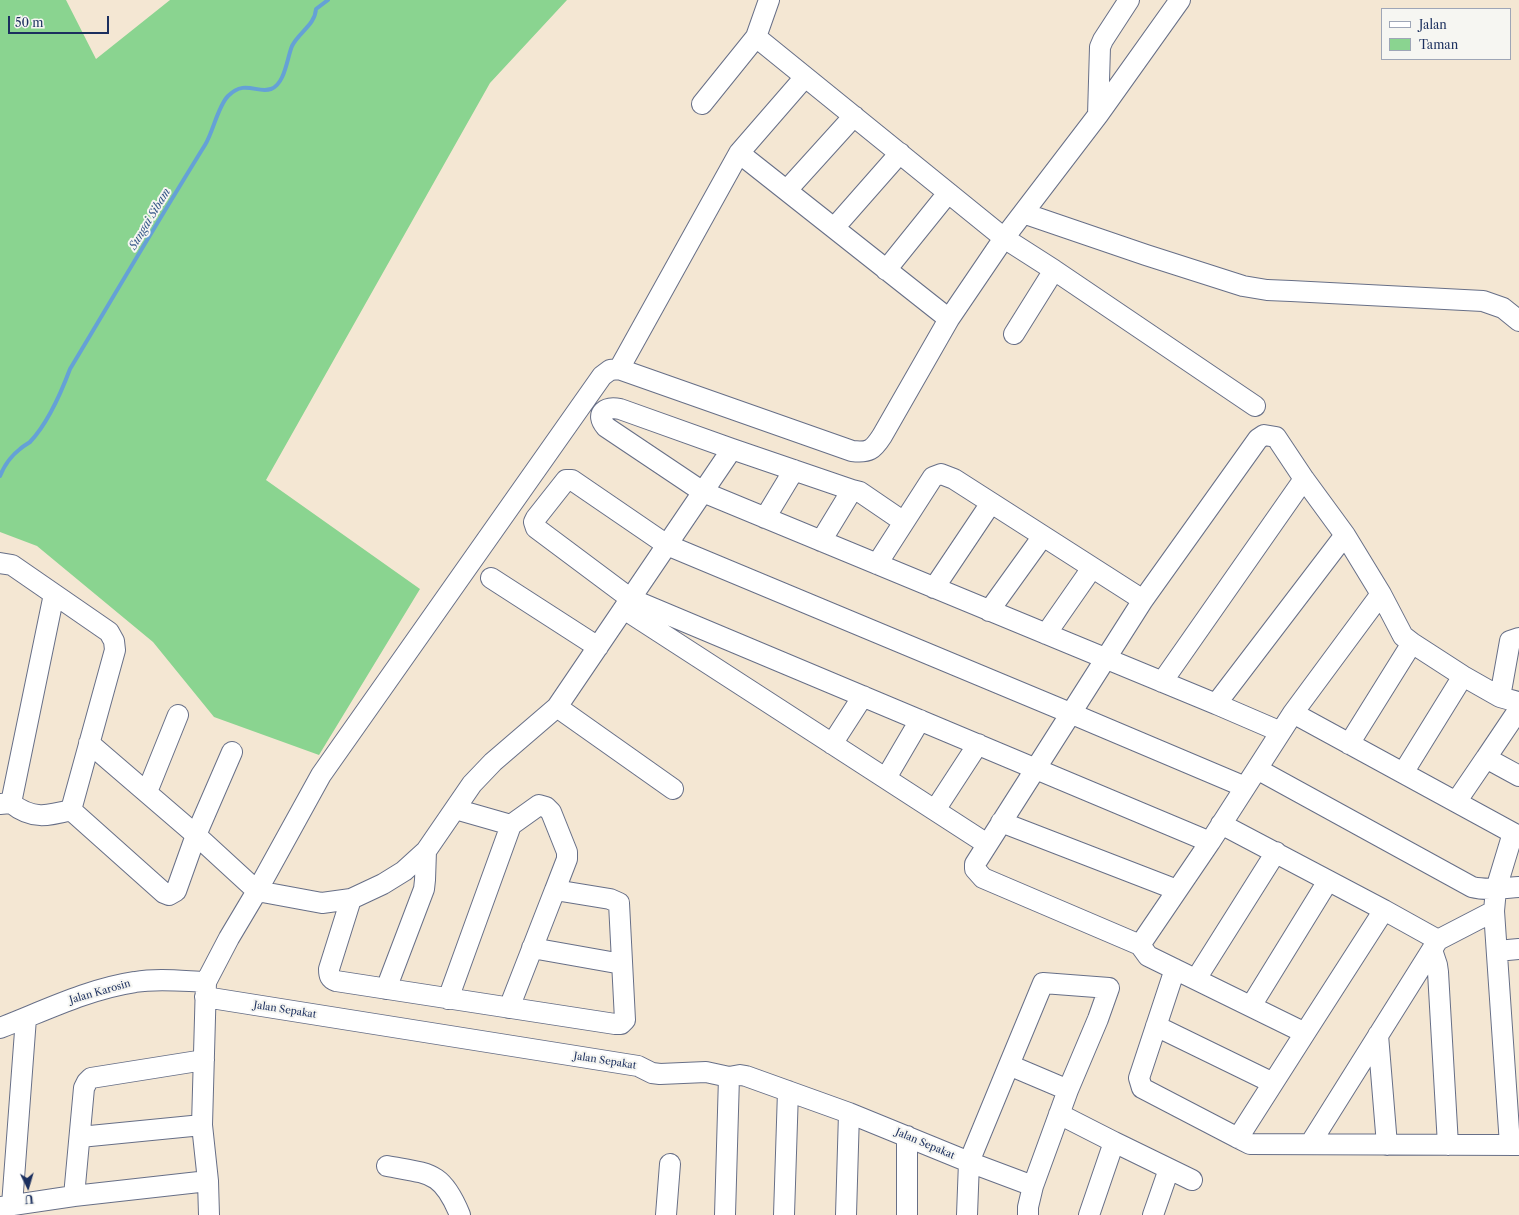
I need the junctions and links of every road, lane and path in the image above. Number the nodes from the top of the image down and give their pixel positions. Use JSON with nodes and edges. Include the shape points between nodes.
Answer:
{"nodes":[{"id":1,"x":769,"y":0,"type":"edge"},
{"id":2,"x":1129,"y":0,"type":"edge"},
{"id":3,"x":1180,"y":0,"type":"edge"},
{"id":4,"x":756,"y":37,"type":"junction"},
{"id":5,"x":805,"y":77,"type":"junction"},
{"id":6,"x":702,"y":104,"type":"dead end"},
{"id":7,"x":1098,"y":115,"type":"junction"},
{"id":8,"x":854,"y":116,"type":"junction"},
{"id":9,"x":739,"y":153,"type":"junction"},
{"id":10,"x":900,"y":153,"type":"junction"},
{"id":11,"x":787,"y":190,"type":"junction"},
{"id":12,"x":948,"y":193,"type":"junction"},
{"id":13,"x":1023,"y":213,"type":"junction"},
{"id":14,"x":834,"y":228,"type":"junction"},
{"id":15,"x":1004,"y":238,"type":"junction"},
{"id":16,"x":886,"y":270,"type":"junction"},
{"id":17,"x":1054,"y":270,"type":"junction"},
{"id":18,"x":949,"y":319,"type":"junction"},
{"id":19,"x":1519,"y":321,"type":"edge"},
{"id":20,"x":1014,"y":334,"type":"dead end"},
{"id":21,"x":619,"y":369,"type":"junction"},
{"id":22,"x":1255,"y":406,"type":"dead end"},
{"id":23,"x":732,"y":449,"type":"junction"},
{"id":24,"x":794,"y":470,"type":"junction"},
{"id":25,"x":1304,"y":479,"type":"junction"},
{"id":26,"x":852,"y":490,"type":"junction"},
{"id":27,"x":703,"y":492,"type":"junction"},
{"id":28,"x":991,"y":503,"type":"junction"},
{"id":29,"x":765,"y":518,"type":"junction"},
{"id":30,"x":904,"y":522,"type":"junction"},
{"id":31,"x":1345,"y":535,"type":"junction"},
{"id":32,"x":1043,"y":536,"type":"junction"},
{"id":33,"x":821,"y":541,"type":"junction"},
{"id":34,"x":667,"y":545,"type":"junction"},
{"id":35,"x":0,"y":563,"type":"edge"},
{"id":36,"x":877,"y":564,"type":"junction"},
{"id":37,"x":1092,"y":568,"type":"junction"},
{"id":38,"x":491,"y":578,"type":"dead end"},
{"id":39,"x":934,"y":588,"type":"junction"},
{"id":40,"x":54,"y":594,"type":"junction"},
{"id":41,"x":1381,"y":594,"type":"junction"},
{"id":42,"x":1143,"y":600,"type":"junction"},
{"id":43,"x":627,"y":604,"type":"junction"},
{"id":44,"x":989,"y":610,"type":"junction"},
{"id":45,"x":1046,"y":634,"type":"junction"},
{"id":46,"x":1519,"y":638,"type":"edge"},
{"id":47,"x":1412,"y":643,"type":"junction"},
{"id":48,"x":598,"y":648,"type":"junction"},
{"id":49,"x":1105,"y":658,"type":"junction"},
{"id":50,"x":1463,"y":676,"type":"junction"},
{"id":51,"x":1162,"y":682,"type":"junction"},
{"id":52,"x":863,"y":696,"type":"junction"},
{"id":53,"x":1500,"y":697,"type":"junction"},
{"id":54,"x":1519,"y":702,"type":"edge"},
{"id":55,"x":1216,"y":704,"type":"junction"},
{"id":56,"x":557,"y":707,"type":"junction"},
{"id":57,"x":1519,"y":708,"type":"edge"},
{"id":58,"x":1070,"y":713,"type":"junction"},
{"id":59,"x":1293,"y":713,"type":"junction"},
{"id":60,"x":178,"y":715,"type":"dead end"},
{"id":61,"x":920,"y":720,"type":"junction"},
{"id":62,"x":1281,"y":732,"type":"junction"},
{"id":63,"x":89,"y":742,"type":"junction"},
{"id":64,"x":832,"y":744,"type":"junction"},
{"id":65,"x":978,"y":744,"type":"junction"},
{"id":66,"x":1349,"y":744,"type":"junction"},
{"id":67,"x":232,"y":752,"type":"dead end"},
{"id":68,"x":1486,"y":758,"type":"junction"},
{"id":69,"x":1034,"y":768,"type":"junction"},
{"id":70,"x":1257,"y":769,"type":"junction"},
{"id":71,"x":1403,"y":773,"type":"junction"},
{"id":72,"x":1519,"y":776,"type":"edge"},
{"id":73,"x":886,"y":778,"type":"junction"},
{"id":74,"x":1245,"y":787,"type":"junction"},
{"id":75,"x":673,"y":789,"type":"dead end"},
{"id":76,"x":147,"y":792,"type":"junction"},
{"id":77,"x":1456,"y":802,"type":"junction"},
{"id":78,"x":5,"y":804,"type":"edge"},
{"id":79,"x":455,"y":808,"type":"junction"},
{"id":80,"x":72,"y":810,"type":"junction"},
{"id":81,"x":936,"y":810,"type":"junction"},
{"id":82,"x":1001,"y":822,"type":"junction"},
{"id":83,"x":1517,"y":822,"type":"edge"},
{"id":84,"x":1221,"y":824,"type":"junction"},
{"id":85,"x":511,"y":825,"type":"junction"},
{"id":86,"x":196,"y":835,"type":"junction"},
{"id":87,"x":1210,"y":842,"type":"junction"},
{"id":88,"x":987,"y":844,"type":"junction"},
{"id":89,"x":426,"y":851,"type":"junction"},
{"id":90,"x":1276,"y":852,"type":"junction"},
{"id":91,"x":1328,"y":881,"type":"junction"},
{"id":92,"x":1519,"y":887,"type":"edge"},
{"id":93,"x":1496,"y":889,"type":"junction"},
{"id":94,"x":555,"y":890,"type":"junction"},
{"id":95,"x":1177,"y":890,"type":"junction"},
{"id":96,"x":258,"y":891,"type":"junction"},
{"id":97,"x":351,"y":899,"type":"junction"},
{"id":98,"x":1384,"y":910,"type":"junction"},
{"id":99,"x":1494,"y":911,"type":"junction"},
{"id":100,"x":1140,"y":945,"type":"junction"},
{"id":101,"x":1435,"y":945,"type":"junction"},
{"id":102,"x":532,"y":948,"type":"junction"},
{"id":103,"x":1519,"y":949,"type":"edge"},
{"id":104,"x":1497,"y":951,"type":"junction"},
{"id":105,"x":622,"y":964,"type":"junction"},
{"id":106,"x":1175,"y":969,"type":"junction"},
{"id":107,"x":1196,"y":979,"type":"junction"},
{"id":108,"x":386,"y":989,"type":"junction"},
{"id":109,"x":205,"y":990,"type":"junction"},
{"id":110,"x":448,"y":999,"type":"junction"},
{"id":111,"x":1251,"y":1006,"type":"junction"},
{"id":112,"x":509,"y":1008,"type":"junction"},
{"id":113,"x":26,"y":1018,"type":"junction"},
{"id":114,"x":1156,"y":1026,"type":"junction"},
{"id":115,"x":0,"y":1028,"type":"edge"},
{"id":116,"x":1305,"y":1033,"type":"junction"},
{"id":117,"x":1378,"y":1035,"type":"junction"},
{"id":118,"x":204,"y":1060,"type":"junction"},
{"id":119,"x":1009,"y":1066,"type":"junction"},
{"id":120,"x":730,"y":1077,"type":"junction"},
{"id":121,"x":1273,"y":1083,"type":"junction"},
{"id":122,"x":1068,"y":1090,"type":"junction"},
{"id":123,"x":788,"y":1091,"type":"junction"},
{"id":124,"x":849,"y":1113,"type":"junction"},
{"id":125,"x":1059,"y":1114,"type":"junction"},
{"id":126,"x":202,"y":1125,"type":"junction"},
{"id":127,"x":906,"y":1136,"type":"junction"},
{"id":128,"x":80,"y":1137,"type":"junction"},
{"id":129,"x":1238,"y":1138,"type":"junction"},
{"id":130,"x":1114,"y":1142,"type":"junction"},
{"id":131,"x":1310,"y":1144,"type":"junction"},
{"id":132,"x":1387,"y":1145,"type":"junction"},
{"id":133,"x":1448,"y":1145,"type":"junction"},
{"id":134,"x":1514,"y":1145,"type":"edge"},
{"id":135,"x":969,"y":1162,"type":"junction"},
{"id":136,"x":670,"y":1164,"type":"dead end"},
{"id":137,"x":387,"y":1166,"type":"dead end"},
{"id":138,"x":1169,"y":1168,"type":"junction"},
{"id":139,"x":1192,"y":1180,"type":"dead end"},
{"id":140,"x":208,"y":1181,"type":"junction"},
{"id":141,"x":1033,"y":1186,"type":"junction"},
{"id":142,"x":74,"y":1196,"type":"junction"},
{"id":143,"x":6,"y":1206,"type":"edge"},
{"id":144,"x":209,"y":1215,"type":"edge"},
{"id":145,"x":460,"y":1215,"type":"edge"},
{"id":146,"x":666,"y":1215,"type":"edge"},
{"id":147,"x":724,"y":1215,"type":"edge"},
{"id":148,"x":784,"y":1215,"type":"edge"},
{"id":149,"x":846,"y":1215,"type":"edge"},
{"id":150,"x":907,"y":1215,"type":"edge"},
{"id":151,"x":967,"y":1215,"type":"edge"},
{"id":152,"x":1028,"y":1215,"type":"edge"},
{"id":153,"x":1089,"y":1215,"type":"edge"},
{"id":154,"x":1153,"y":1215,"type":"edge"}],
"edges":[{"from":1,"to":4,"type":"street"},
{"from":2,"to":7,"type":"street","via":[[1100,47]]},
{"from":3,"to":7,"type":"street"},
{"from":4,"to":5,"type":"street"},
{"from":4,"to":6,"type":"street"},
{"from":5,"to":8,"type":"street"},
{"from":5,"to":9,"type":"street"},
{"from":7,"to":13,"type":"street"},
{"from":8,"to":10,"type":"street"},
{"from":8,"to":11,"type":"street"},
{"from":9,"to":11,"type":"street"},
{"from":9,"to":21,"type":"street"},
{"from":10,"to":12,"type":"street"},
{"from":10,"to":14,"type":"street"},
{"from":11,"to":14,"type":"street"},
{"from":12,"to":15,"type":"street"},
{"from":12,"to":16,"type":"street"},
{"from":13,"to":15,"type":"street"},
{"from":13,"to":19,"type":"street","via":[[1243,286],[1283,291],[1483,301],[1503,308]]},
{"from":14,"to":16,"type":"street"},
{"from":15,"to":17,"type":"street"},
{"from":15,"to":18,"type":"street"},
{"from":16,"to":18,"type":"street"},
{"from":17,"to":20,"type":"street"},
{"from":17,"to":22,"type":"street"},
{"from":18,"to":21,"type":"street","via":[[882,436],[874,448],[863,452],[852,451]]},
{"from":21,"to":96,"type":"street","via":[[610,370],[602,376],[321,775]]},
{"from":23,"to":24,"type":"street"},
{"from":23,"to":27,"type":"street"},
{"from":23,"to":27,"type":"street","via":[[620,409],[612,407],[604,411],[601,418],[606,427]]},
{"from":24,"to":26,"type":"street"},
{"from":24,"to":29,"type":"street"},
{"from":25,"to":31,"type":"street"},
{"from":25,"to":42,"type":"street","via":[[1276,437],[1264,434]]},
{"from":25,"to":51,"type":"street"},
{"from":26,"to":30,"type":"street","via":[[864,495]]},
{"from":26,"to":33,"type":"street"},
{"from":27,"to":29,"type":"street"},
{"from":27,"to":34,"type":"street"},
{"from":28,"to":30,"type":"street","via":[[954,479],[941,474],[933,477]]},
{"from":28,"to":32,"type":"street"},
{"from":28,"to":39,"type":"street"},
{"from":29,"to":33,"type":"street"},
{"from":30,"to":36,"type":"street"},
{"from":31,"to":41,"type":"street"},
{"from":31,"to":55,"type":"street"},
{"from":32,"to":37,"type":"street"},
{"from":32,"to":44,"type":"street"},
{"from":33,"to":36,"type":"street"},
{"from":34,"to":43,"type":"street"},
{"from":34,"to":43,"type":"street","via":[[572,480],[566,480],[536,518],[536,528]]},
{"from":34,"to":58,"type":"street"},
{"from":35,"to":40,"type":"street","via":[[12,565]]},
{"from":36,"to":39,"type":"street"},
{"from":37,"to":42,"type":"street"},
{"from":37,"to":45,"type":"street"},
{"from":38,"to":48,"type":"street"},
{"from":39,"to":44,"type":"street"},
{"from":40,"to":63,"type":"street","via":[[109,632],[114,641],[115,650]]},
{"from":40,"to":78,"type":"street"},
{"from":41,"to":47,"type":"street","via":[[1403,636]]},
{"from":41,"to":59,"type":"street"},
{"from":42,"to":49,"type":"street"},
{"from":43,"to":48,"type":"street"},
{"from":43,"to":52,"type":"street"},
{"from":43,"to":64,"type":"street"},
{"from":44,"to":45,"type":"street"},
{"from":45,"to":49,"type":"street"},
{"from":46,"to":53,"type":"street","via":[[1510,642]]},
{"from":47,"to":50,"type":"street"},
{"from":47,"to":66,"type":"street"},
{"from":48,"to":56,"type":"street"},
{"from":49,"to":51,"type":"street"},
{"from":49,"to":58,"type":"street"},
{"from":50,"to":53,"type":"street"},
{"from":50,"to":71,"type":"street"},
{"from":51,"to":55,"type":"street"},
{"from":52,"to":61,"type":"street"},
{"from":52,"to":64,"type":"street"},
{"from":53,"to":54,"type":"street"},
{"from":54,"to":57,"type":"street"},
{"from":55,"to":62,"type":"street"},
{"from":56,"to":75,"type":"street"},
{"from":56,"to":79,"type":"street","via":[[493,762],[472,784]]},
{"from":57,"to":68,"type":"street"},
{"from":58,"to":69,"type":"street"},
{"from":58,"to":74,"type":"street"},
{"from":59,"to":62,"type":"street"},
{"from":59,"to":66,"type":"street"},
{"from":60,"to":76,"type":"street"},
{"from":61,"to":65,"type":"street"},
{"from":61,"to":73,"type":"street"},
{"from":62,"to":70,"type":"street"},
{"from":63,"to":76,"type":"street"},
{"from":63,"to":80,"type":"street"},
{"from":64,"to":73,"type":"street"},
{"from":65,"to":69,"type":"street"},
{"from":65,"to":81,"type":"street"},
{"from":66,"to":71,"type":"street"},
{"from":67,"to":86,"type":"street"},
{"from":68,"to":72,"type":"street"},
{"from":68,"to":77,"type":"street"},
{"from":69,"to":82,"type":"street"},
{"from":69,"to":87,"type":"street"},
{"from":70,"to":74,"type":"street"},
{"from":70,"to":93,"type":"street","via":[[1472,887]]},
{"from":71,"to":77,"type":"street"},
{"from":73,"to":81,"type":"street"},
{"from":74,"to":84,"type":"street"},
{"from":76,"to":86,"type":"street"},
{"from":77,"to":83,"type":"street"},
{"from":78,"to":80,"type":"street","via":[[37,815],[49,816]]},
{"from":79,"to":85,"type":"street"},
{"from":79,"to":89,"type":"street"},
{"from":80,"to":86,"type":"street","via":[[169,895],[176,891]]},
{"from":81,"to":88,"type":"street"},
{"from":82,"to":88,"type":"street"},
{"from":82,"to":95,"type":"street"},
{"from":83,"to":93,"type":"street"},
{"from":84,"to":87,"type":"street"},
{"from":84,"to":90,"type":"street"},
{"from":85,"to":94,"type":"street","via":[[540,805],[551,812],[567,859]]},
{"from":85,"to":110,"type":"street"},
{"from":86,"to":96,"type":"street"},
{"from":87,"to":95,"type":"street"},
{"from":88,"to":100,"type":"street","via":[[975,864],[975,869],[983,878]]},
{"from":89,"to":97,"type":"street","via":[[404,871]]},
{"from":89,"to":108,"type":"street","via":[[424,889]]},
{"from":90,"to":91,"type":"street"},
{"from":90,"to":107,"type":"street"},
{"from":91,"to":98,"type":"street"},
{"from":91,"to":111,"type":"street"},
{"from":92,"to":93,"type":"street"},
{"from":93,"to":99,"type":"street"},
{"from":94,"to":102,"type":"street"},
{"from":94,"to":105,"type":"street","via":[[610,899],[619,903]]},
{"from":95,"to":100,"type":"street"},
{"from":96,"to":97,"type":"street","via":[[322,902]]},
{"from":96,"to":109,"type":"street","via":[[229,938]]},
{"from":97,"to":108,"type":"street","via":[[329,975],[336,981]]},
{"from":98,"to":101,"type":"street"},
{"from":98,"to":116,"type":"street"},
{"from":99,"to":101,"type":"street"},
{"from":99,"to":104,"type":"street"},
{"from":100,"to":106,"type":"street","via":[[1148,956]]},
{"from":101,"to":117,"type":"street"},
{"from":101,"to":133,"type":"street"},
{"from":102,"to":105,"type":"street"},
{"from":102,"to":112,"type":"street"},
{"from":103,"to":104,"type":"street"},
{"from":104,"to":134,"type":"street"},
{"from":105,"to":112,"type":"street","via":[[625,1020],[621,1024]]},
{"from":106,"to":107,"type":"street"},
{"from":106,"to":114,"type":"street"},
{"from":107,"to":111,"type":"street"},
{"from":108,"to":110,"type":"street"},
{"from":109,"to":113,"type":"street","name":"Jalan Karosin","via":[[158,980],[136,982],[81,995]]},
{"from":109,"to":118,"type":"street"},
{"from":109,"to":120,"type":"street","name":"Jalan Sepakat","via":[[638,1066],[652,1073],[706,1072]]},
{"from":110,"to":112,"type":"street"},
{"from":111,"to":116,"type":"street"},
{"from":113,"to":115,"type":"street","name":"Jalan Karosin"},
{"from":113,"to":143,"type":"street"},
{"from":114,"to":121,"type":"street"},
{"from":114,"to":129,"type":"street","via":[[1139,1078],[1142,1088]]},
{"from":116,"to":121,"type":"street"},
{"from":117,"to":131,"type":"street"},
{"from":117,"to":132,"type":"street"},
{"from":118,"to":126,"type":"street"},
{"from":118,"to":128,"type":"street","via":[[91,1078],[84,1088]]},
{"from":119,"to":122,"type":"street"},
{"from":119,"to":122,"type":"street","via":[[1043,983],[1109,988]]},
{"from":119,"to":135,"type":"street"},
{"from":120,"to":123,"type":"street","name":"Jalan Sepakat","via":[[746,1076]]},
{"from":120,"to":147,"type":"street"},
{"from":121,"to":129,"type":"street"},
{"from":122,"to":125,"type":"street"},
{"from":123,"to":124,"type":"street","name":"Jalan Sepakat"},
{"from":123,"to":148,"type":"street"},
{"from":124,"to":127,"type":"street","name":"Jalan Sepakat"},
{"from":124,"to":149,"type":"street"},
{"from":125,"to":130,"type":"street"},
{"from":125,"to":141,"type":"street"},
{"from":126,"to":128,"type":"street"},
{"from":126,"to":140,"type":"street"},
{"from":127,"to":135,"type":"street","name":"Jalan Sepakat"},
{"from":127,"to":150,"type":"street"},
{"from":128,"to":142,"type":"street"},
{"from":129,"to":131,"type":"street","via":[[1250,1144]]},
{"from":130,"to":138,"type":"street"},
{"from":130,"to":153,"type":"street"},
{"from":131,"to":132,"type":"street"},
{"from":132,"to":133,"type":"street"},
{"from":133,"to":134,"type":"street"},
{"from":135,"to":141,"type":"street","name":"Jalan Sepakat"},
{"from":135,"to":151,"type":"street"},
{"from":136,"to":146,"type":"street"},
{"from":137,"to":145,"type":"street","via":[[428,1173],[442,1182],[454,1198]]},
{"from":138,"to":139,"type":"street"},
{"from":138,"to":154,"type":"street"},
{"from":140,"to":142,"type":"street"},
{"from":140,"to":144,"type":"street"},
{"from":141,"to":152,"type":"street"},
{"from":142,"to":143,"type":"street"}]}
